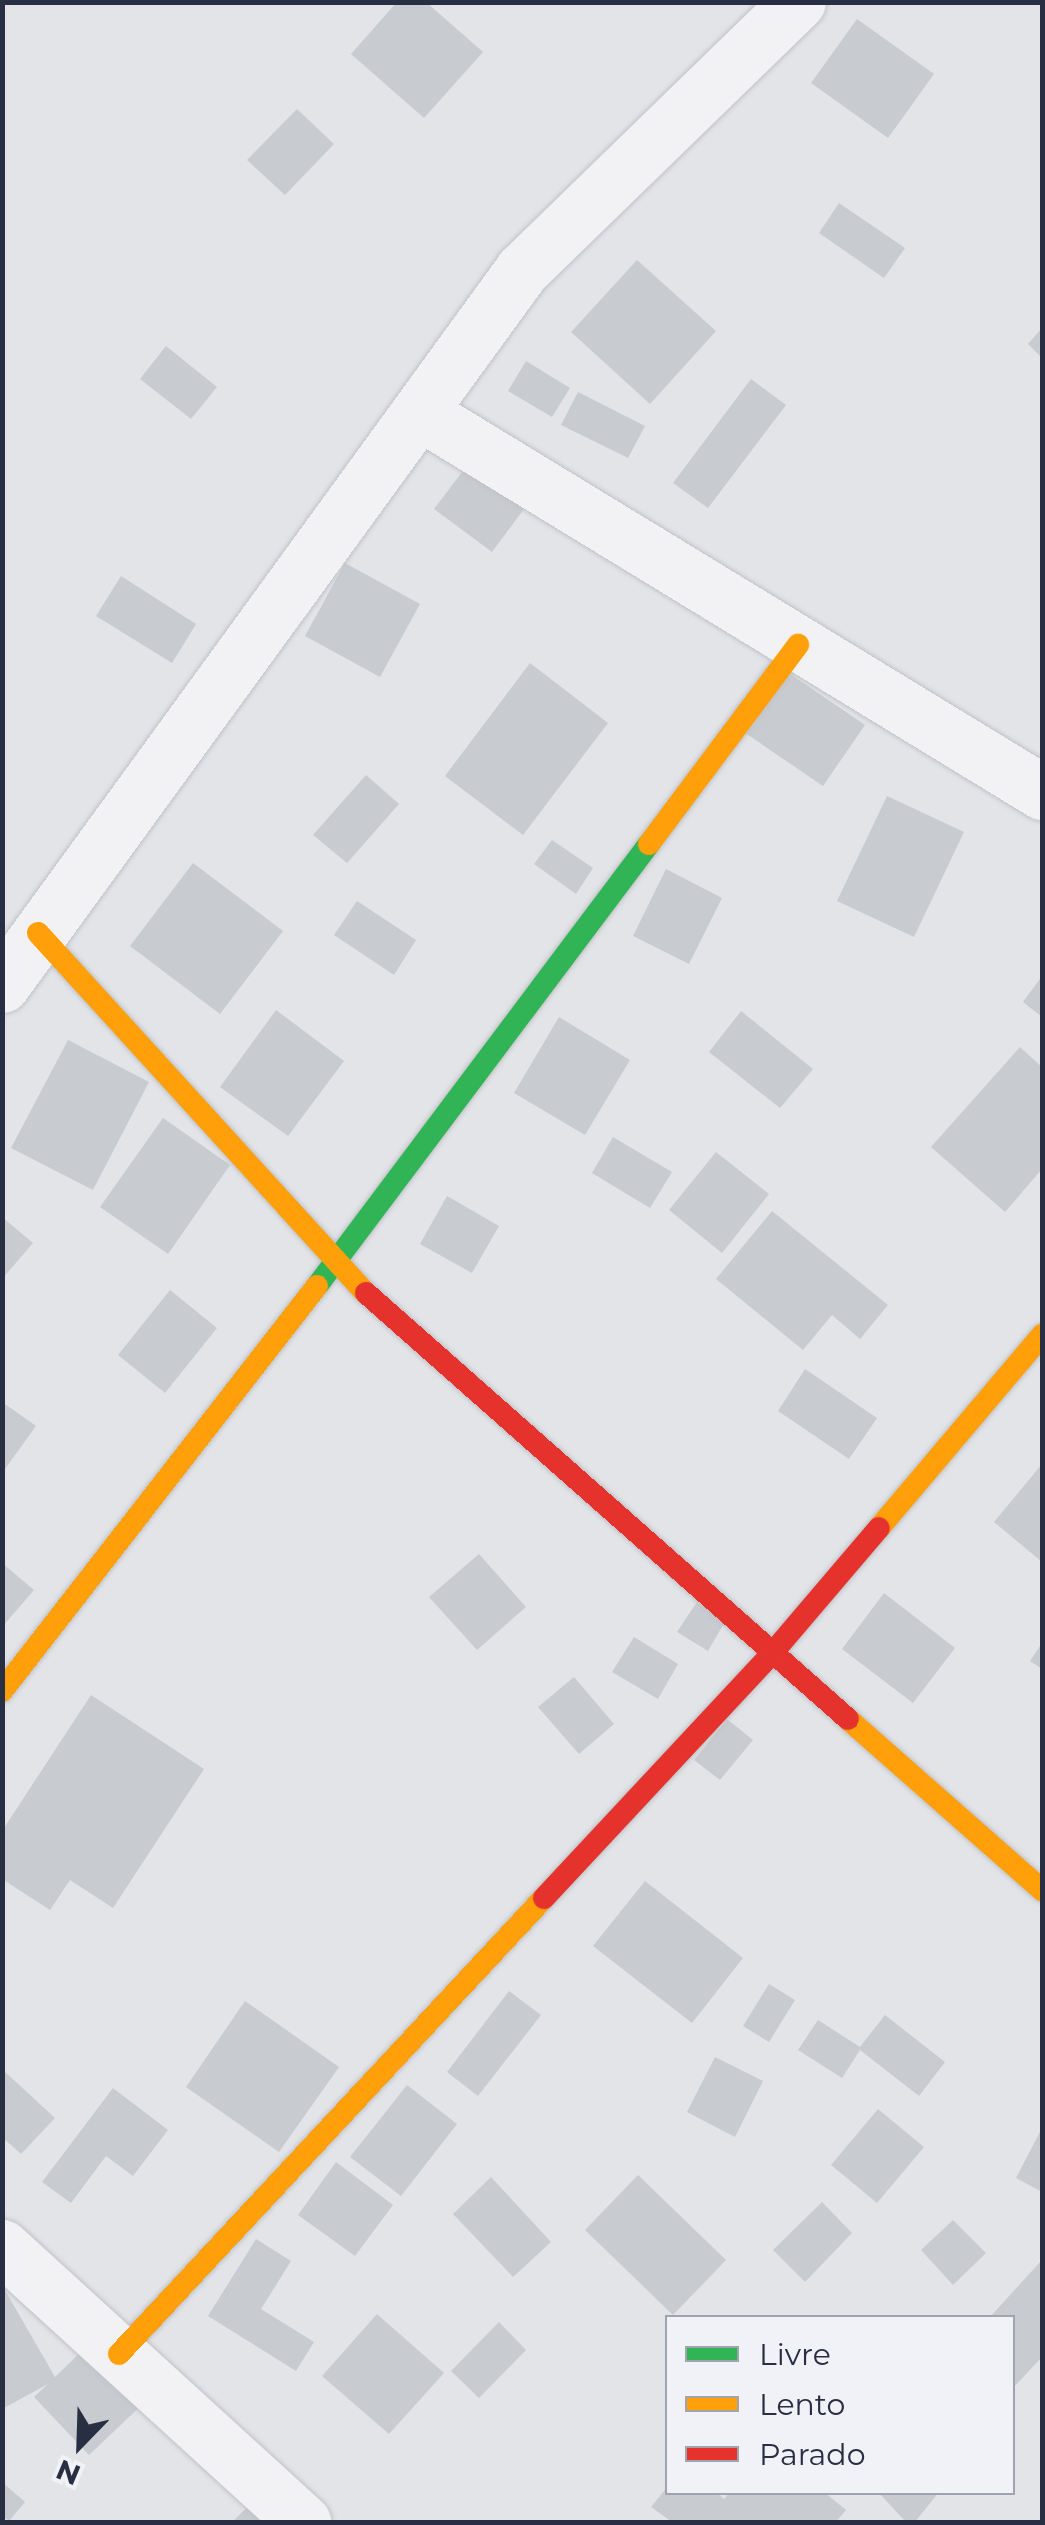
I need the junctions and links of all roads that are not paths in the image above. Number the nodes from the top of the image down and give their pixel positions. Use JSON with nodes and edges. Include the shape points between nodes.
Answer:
{"nodes":[{"id":1,"x":798,"y":2,"type":"edge"},
{"id":2,"x":418,"y":412,"type":"junction"},
{"id":3,"x":798,"y":645,"type":"junction"},
{"id":4,"x":1042,"y":792,"type":"edge"},
{"id":5,"x":38,"y":933,"type":"junction"},
{"id":6,"x":2,"y":984,"type":"edge"},
{"id":7,"x":334,"y":1264,"type":"junction"},
{"id":8,"x":1042,"y":1335,"type":"edge"},
{"id":9,"x":775,"y":1650,"type":"junction"},
{"id":10,"x":2,"y":1691,"type":"edge"},
{"id":11,"x":1042,"y":1890,"type":"edge"},
{"id":12,"x":2,"y":2247,"type":"edge"},
{"id":13,"x":119,"y":2354,"type":"junction"},
{"id":14,"x":303,"y":2522,"type":"edge"}],
"edges":[{"from":1,"to":2,"type":"street","via":[[522,270]]},
{"from":2,"to":3,"type":"street"},
{"from":2,"to":5,"type":"street"},
{"from":3,"to":4,"type":"street"},
{"from":3,"to":7,"type":"street"},
{"from":5,"to":6,"type":"street"},
{"from":5,"to":7,"type":"street"},
{"from":7,"to":9,"type":"street"},
{"from":7,"to":10,"type":"street"},
{"from":8,"to":9,"type":"street"},
{"from":9,"to":11,"type":"street"},
{"from":9,"to":13,"type":"street"},
{"from":12,"to":13,"type":"street"},
{"from":13,"to":14,"type":"street"}]}
